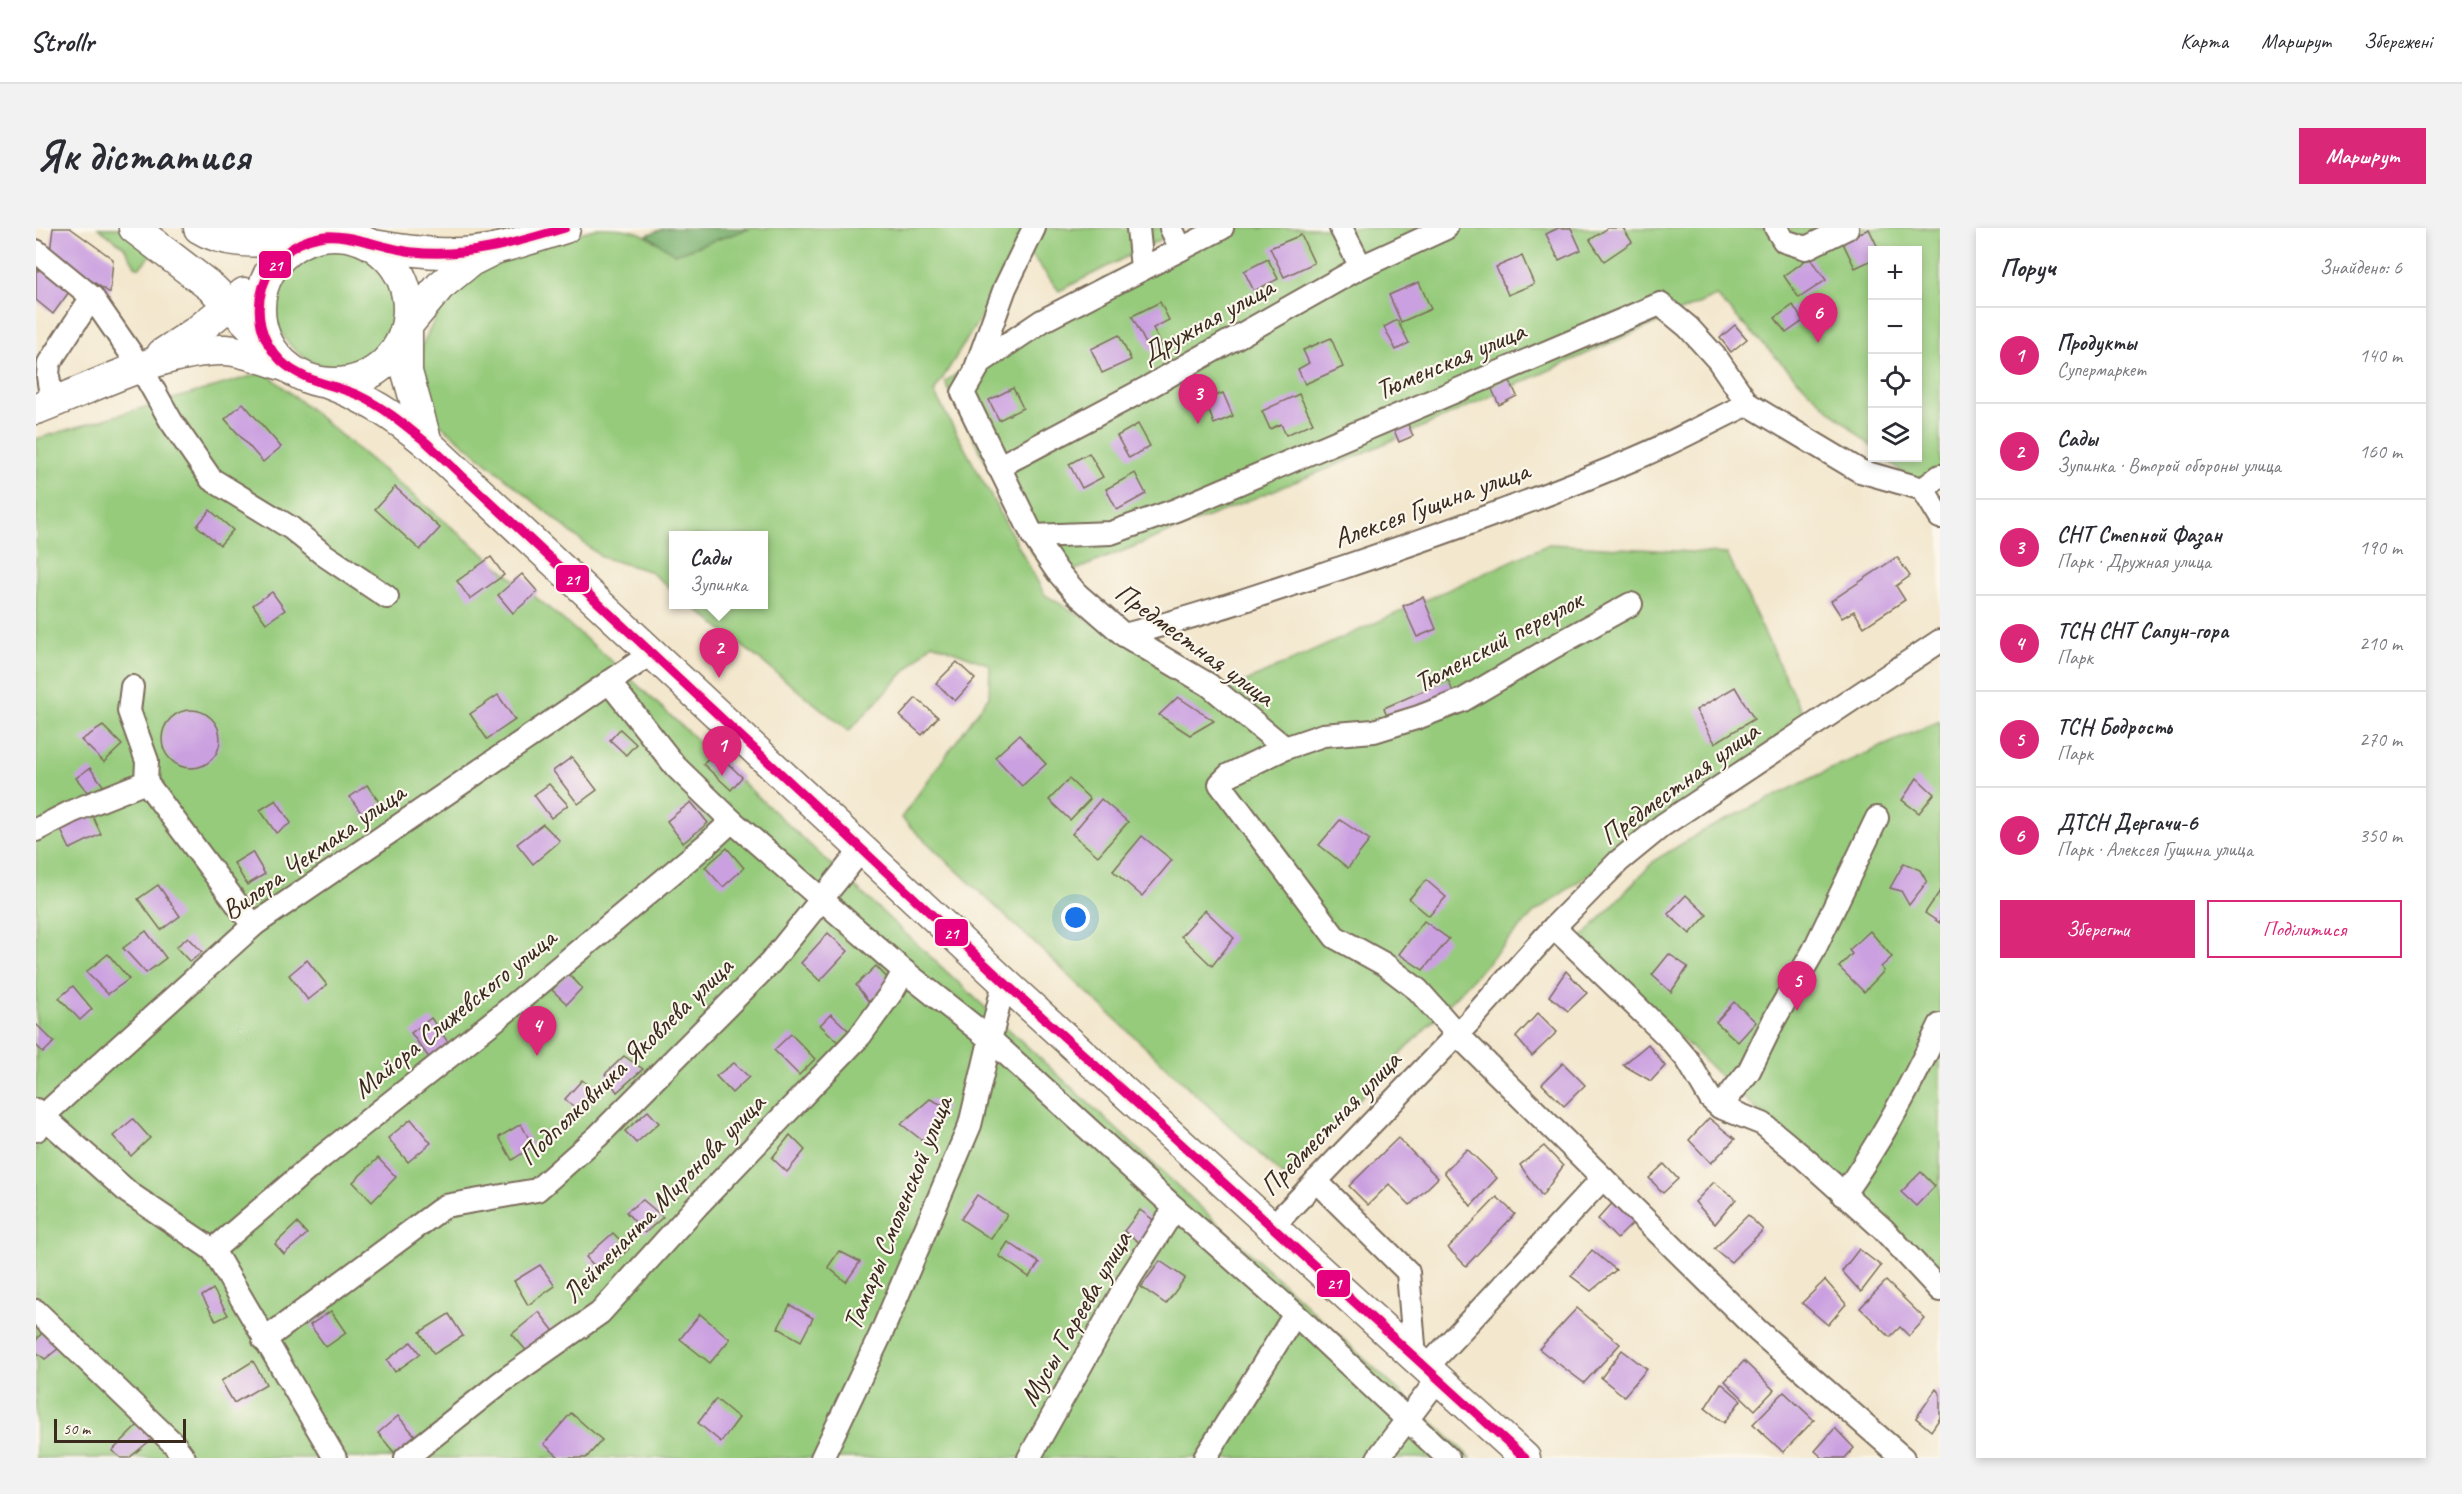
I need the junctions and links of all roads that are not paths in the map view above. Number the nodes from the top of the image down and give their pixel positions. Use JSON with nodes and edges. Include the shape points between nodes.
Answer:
{"nodes":[{"id":1,"x":134,"y":228,"type":"edge"},
{"id":2,"x":199,"y":228,"type":"edge"},
{"id":3,"x":565,"y":228,"type":"edge"},
{"id":4,"x":1034,"y":228,"type":"edge"},
{"id":5,"x":1138,"y":228,"type":"edge"},
{"id":6,"x":1171,"y":228,"type":"edge"},
{"id":7,"x":1222,"y":228,"type":"edge"},
{"id":8,"x":1341,"y":228,"type":"edge"},
{"id":9,"x":1446,"y":228,"type":"edge"},
{"id":10,"x":1776,"y":228,"type":"edge"},
{"id":11,"x":1847,"y":228,"type":"edge"},
{"id":12,"x":305,"y":240,"type":"junction"},
{"id":13,"x":373,"y":245,"type":"junction"},
{"id":14,"x":497,"y":248,"type":"junction"},
{"id":15,"x":1181,"y":249,"type":"junction"},
{"id":16,"x":36,"y":251,"type":"edge"},
{"id":17,"x":1361,"y":267,"type":"junction"},
{"id":18,"x":188,"y":268,"type":"junction"},
{"id":19,"x":1142,"y":268,"type":"junction"},
{"id":20,"x":271,"y":270,"type":"junction"},
{"id":21,"x":92,"y":297,"type":"junction"},
{"id":22,"x":230,"y":305,"type":"junction"},
{"id":23,"x":406,"y":326,"type":"junction"},
{"id":24,"x":266,"y":341,"type":"junction"},
{"id":25,"x":174,"y":345,"type":"junction"},
{"id":26,"x":36,"y":352,"type":"edge"},
{"id":27,"x":145,"y":367,"type":"junction"},
{"id":28,"x":288,"y":367,"type":"junction"},
{"id":29,"x":973,"y":377,"type":"junction"},
{"id":30,"x":327,"y":382,"type":"junction"},
{"id":31,"x":45,"y":396,"type":"edge"},
{"id":32,"x":1748,"y":404,"type":"junction"},
{"id":33,"x":427,"y":443,"type":"junction"},
{"id":34,"x":999,"y":467,"type":"junction"},
{"id":35,"x":1932,"y":482,"type":"edge"},
{"id":36,"x":1940,"y":518,"type":"edge"},
{"id":37,"x":1033,"y":536,"type":"junction"},
{"id":38,"x":387,"y":597,"type":"dead end"},
{"id":39,"x":1631,"y":604,"type":"dead end"},
{"id":40,"x":1124,"y":635,"type":"junction"},
{"id":41,"x":1936,"y":651,"type":"edge"},
{"id":42,"x":652,"y":653,"type":"junction"},
{"id":43,"x":609,"y":682,"type":"junction"},
{"id":44,"x":132,"y":687,"type":"dead end"},
{"id":45,"x":1285,"y":748,"type":"junction"},
{"id":46,"x":146,"y":782,"type":"junction"},
{"id":47,"x":1877,"y":818,"type":"dead end"},
{"id":48,"x":732,"y":821,"type":"junction"},
{"id":49,"x":36,"y":830,"type":"edge"},
{"id":50,"x":862,"y":849,"type":"junction"},
{"id":51,"x":822,"y":898,"type":"junction"},
{"id":52,"x":255,"y":924,"type":"junction"},
{"id":53,"x":1554,"y":927,"type":"junction"},
{"id":54,"x":904,"y":971,"type":"junction"},
{"id":55,"x":1004,"y":982,"type":"junction"},
{"id":56,"x":1940,"y":1025,"type":"edge"},
{"id":57,"x":1457,"y":1034,"type":"junction"},
{"id":58,"x":990,"y":1039,"type":"junction"},
{"id":59,"x":1720,"y":1107,"type":"junction"},
{"id":60,"x":38,"y":1119,"type":"edge"},
{"id":61,"x":1602,"y":1178,"type":"junction"},
{"id":62,"x":1316,"y":1181,"type":"junction"},
{"id":63,"x":1843,"y":1195,"type":"junction"},
{"id":64,"x":1174,"y":1208,"type":"junction"},
{"id":65,"x":1272,"y":1227,"type":"junction"},
{"id":66,"x":213,"y":1250,"type":"junction"},
{"id":67,"x":1940,"y":1290,"type":"edge"},
{"id":68,"x":36,"y":1311,"type":"edge"},
{"id":69,"x":1295,"y":1314,"type":"junction"},
{"id":70,"x":264,"y":1340,"type":"junction"},
{"id":71,"x":1426,"y":1369,"type":"junction"},
{"id":72,"x":1408,"y":1421,"type":"junction"},
{"id":73,"x":184,"y":1458,"type":"edge"},
{"id":74,"x":335,"y":1458,"type":"edge"},
{"id":75,"x":406,"y":1458,"type":"edge"},
{"id":76,"x":822,"y":1458,"type":"edge"},
{"id":77,"x":1029,"y":1458,"type":"edge"},
{"id":78,"x":1205,"y":1458,"type":"edge"},
{"id":79,"x":1378,"y":1458,"type":"edge"},
{"id":80,"x":1448,"y":1458,"type":"edge"},
{"id":81,"x":1525,"y":1458,"type":"edge"},
{"id":82,"x":1903,"y":1458,"type":"edge"}],
"edges":[{"from":1,"to":18,"type":"main road"},
{"from":2,"to":12,"type":"main road","via":[[244,241]]},
{"from":3,"to":14,"type":"main road"},
{"from":4,"to":29,"type":"street","via":[[1005,288]]},
{"from":5,"to":19,"type":"street"},
{"from":6,"to":15,"type":"street"},
{"from":7,"to":15,"type":"street"},
{"from":8,"to":17,"type":"street"},
{"from":9,"to":17,"type":"street","name":"Дружная улица"},
{"from":10,"to":11,"type":"street","via":[[1784,240],[1806,248]]},
{"from":12,"to":13,"type":"main road","via":[[328,234]]},
{"from":12,"to":20,"type":"main road","via":[[280,258]]},
{"from":13,"to":14,"type":"main road","via":[[438,253]]},
{"from":13,"to":23,"type":"main road","via":[[401,276],[408,301]]},
{"from":14,"to":23,"type":"main road","via":[[471,261],[440,286]]},
{"from":15,"to":19,"type":"street"},
{"from":16,"to":21,"type":"street"},
{"from":17,"to":34,"type":"street","name":"Дружная улица"},
{"from":18,"to":22,"type":"main road"},
{"from":18,"to":25,"type":"main road","via":[[196,301]]},
{"from":19,"to":29,"type":"street","via":[[1042,321],[981,362]]},
{"from":20,"to":22,"type":"main road"},
{"from":20,"to":24,"type":"main road","via":[[258,311]]},
{"from":21,"to":27,"type":"street"},
{"from":21,"to":31,"type":"street","via":[[50,363]]},
{"from":22,"to":24,"type":"main road"},
{"from":22,"to":25,"type":"main road"},
{"from":23,"to":30,"type":"main road","via":[[396,350],[377,369],[353,380]]},
{"from":23,"to":33,"type":"main road","via":[[407,372]]},
{"from":24,"to":28,"type":"main road"},
{"from":25,"to":27,"type":"main road"},
{"from":26,"to":31,"type":"street","via":[[44,361]]},
{"from":27,"to":28,"type":"main road","via":[[226,350]]},
{"from":27,"to":31,"type":"main road"},
{"from":27,"to":38,"type":"street","via":[[171,421],[211,479],[291,528]]},
{"from":28,"to":30,"type":"main road"},
{"from":29,"to":34,"type":"street","name":"Предместная улица","via":[[963,393]]},
{"from":30,"to":33,"type":"main road","via":[[380,407]]},
{"from":32,"to":35,"type":"street","via":[[1860,471]]},
{"from":32,"to":37,"type":"street","name":"Тюменская улица","via":[[1718,360],[1660,304],[1176,510],[1111,533]]},
{"from":32,"to":40,"type":"street","name":"Алексея Гущина улица","via":[[1636,459],[1538,498],[1263,594]]},
{"from":33,"to":42,"type":"main road"},
{"from":34,"to":37,"type":"street","name":"Предместная улица"},
{"from":35,"to":36,"type":"street"},
{"from":37,"to":40,"type":"street","name":"Предместная улица","via":[[1077,594]]},
{"from":39,"to":45,"type":"street","name":"Тюменский переулок","via":[[1462,700],[1374,731],[1323,735]]},
{"from":40,"to":45,"type":"street","name":"Предместная улица","via":[[1209,685]]},
{"from":41,"to":53,"type":"street","name":"Предместная улица","via":[[1663,825],[1618,861]]},
{"from":42,"to":43,"type":"street","name":"Вилора Чекмака улица"},
{"from":42,"to":50,"type":"main road"},
{"from":43,"to":48,"type":"street","via":[[676,767]]},
{"from":43,"to":52,"type":"street","name":"Вилора Чекмака улица"},
{"from":44,"to":46,"type":"street","via":[[129,711],[147,761]]},
{"from":45,"to":57,"type":"street","name":"Предместная улица","via":[[1229,775],[1220,784],[1335,937],[1384,964],[1418,990]]},
{"from":46,"to":49,"type":"street"},
{"from":46,"to":52,"type":"street"},
{"from":47,"to":59,"type":"street","via":[[1813,952],[1749,1071]]},
{"from":48,"to":51,"type":"street"},
{"from":48,"to":66,"type":"street","name":"Майора Слижевского улица","via":[[510,1009],[323,1156]]},
{"from":50,"to":51,"type":"street","name":"Подполковника Яковлева улица"},
{"from":50,"to":55,"type":"main road"},
{"from":51,"to":54,"type":"street"},
{"from":51,"to":70,"type":"street","name":"Подполковника Яковлева улица","via":[[771,962],[598,1136],[537,1190],[445,1206]]},
{"from":52,"to":60,"type":"street","name":"Вилора Чекмака улица"},
{"from":53,"to":57,"type":"street","name":"Предместная улица"},
{"from":53,"to":59,"type":"street","via":[[1667,1036]]},
{"from":54,"to":58,"type":"street"},
{"from":54,"to":75,"type":"street","name":"Лейтенанта Миронова улица","via":[[860,1036],[600,1313],[500,1383]]},
{"from":55,"to":58,"type":"street","name":"Тамары Смоленской улица"},
{"from":55,"to":65,"type":"main road"},
{"from":56,"to":63,"type":"street","via":[[1870,1157]]},
{"from":57,"to":61,"type":"street"},
{"from":57,"to":62,"type":"street","name":"Предместная улица"},
{"from":58,"to":64,"type":"street"},
{"from":58,"to":76,"type":"street","name":"Тамары Смоленской улица","via":[[970,1125],[881,1334]]},
{"from":59,"to":63,"type":"street","via":[[1763,1124]]},
{"from":60,"to":66,"type":"street","via":[[129,1193]]},
{"from":61,"to":71,"type":"street"},
{"from":61,"to":82,"type":"street","via":[[1758,1331]]},
{"from":62,"to":65,"type":"street","name":"Предместная улица"},
{"from":62,"to":71,"type":"street","via":[[1408,1272]]},
{"from":63,"to":67,"type":"street"},
{"from":64,"to":69,"type":"street"},
{"from":64,"to":77,"type":"street","name":"Мусы Гареева улица"},
{"from":65,"to":71,"type":"main road"},
{"from":66,"to":70,"type":"street"},
{"from":68,"to":73,"type":"street"},
{"from":69,"to":72,"type":"street"},
{"from":69,"to":78,"type":"street"},
{"from":70,"to":74,"type":"street"},
{"from":71,"to":72,"type":"street"},
{"from":71,"to":81,"type":"main road"},
{"from":72,"to":79,"type":"street"},
{"from":72,"to":80,"type":"street"}]}
